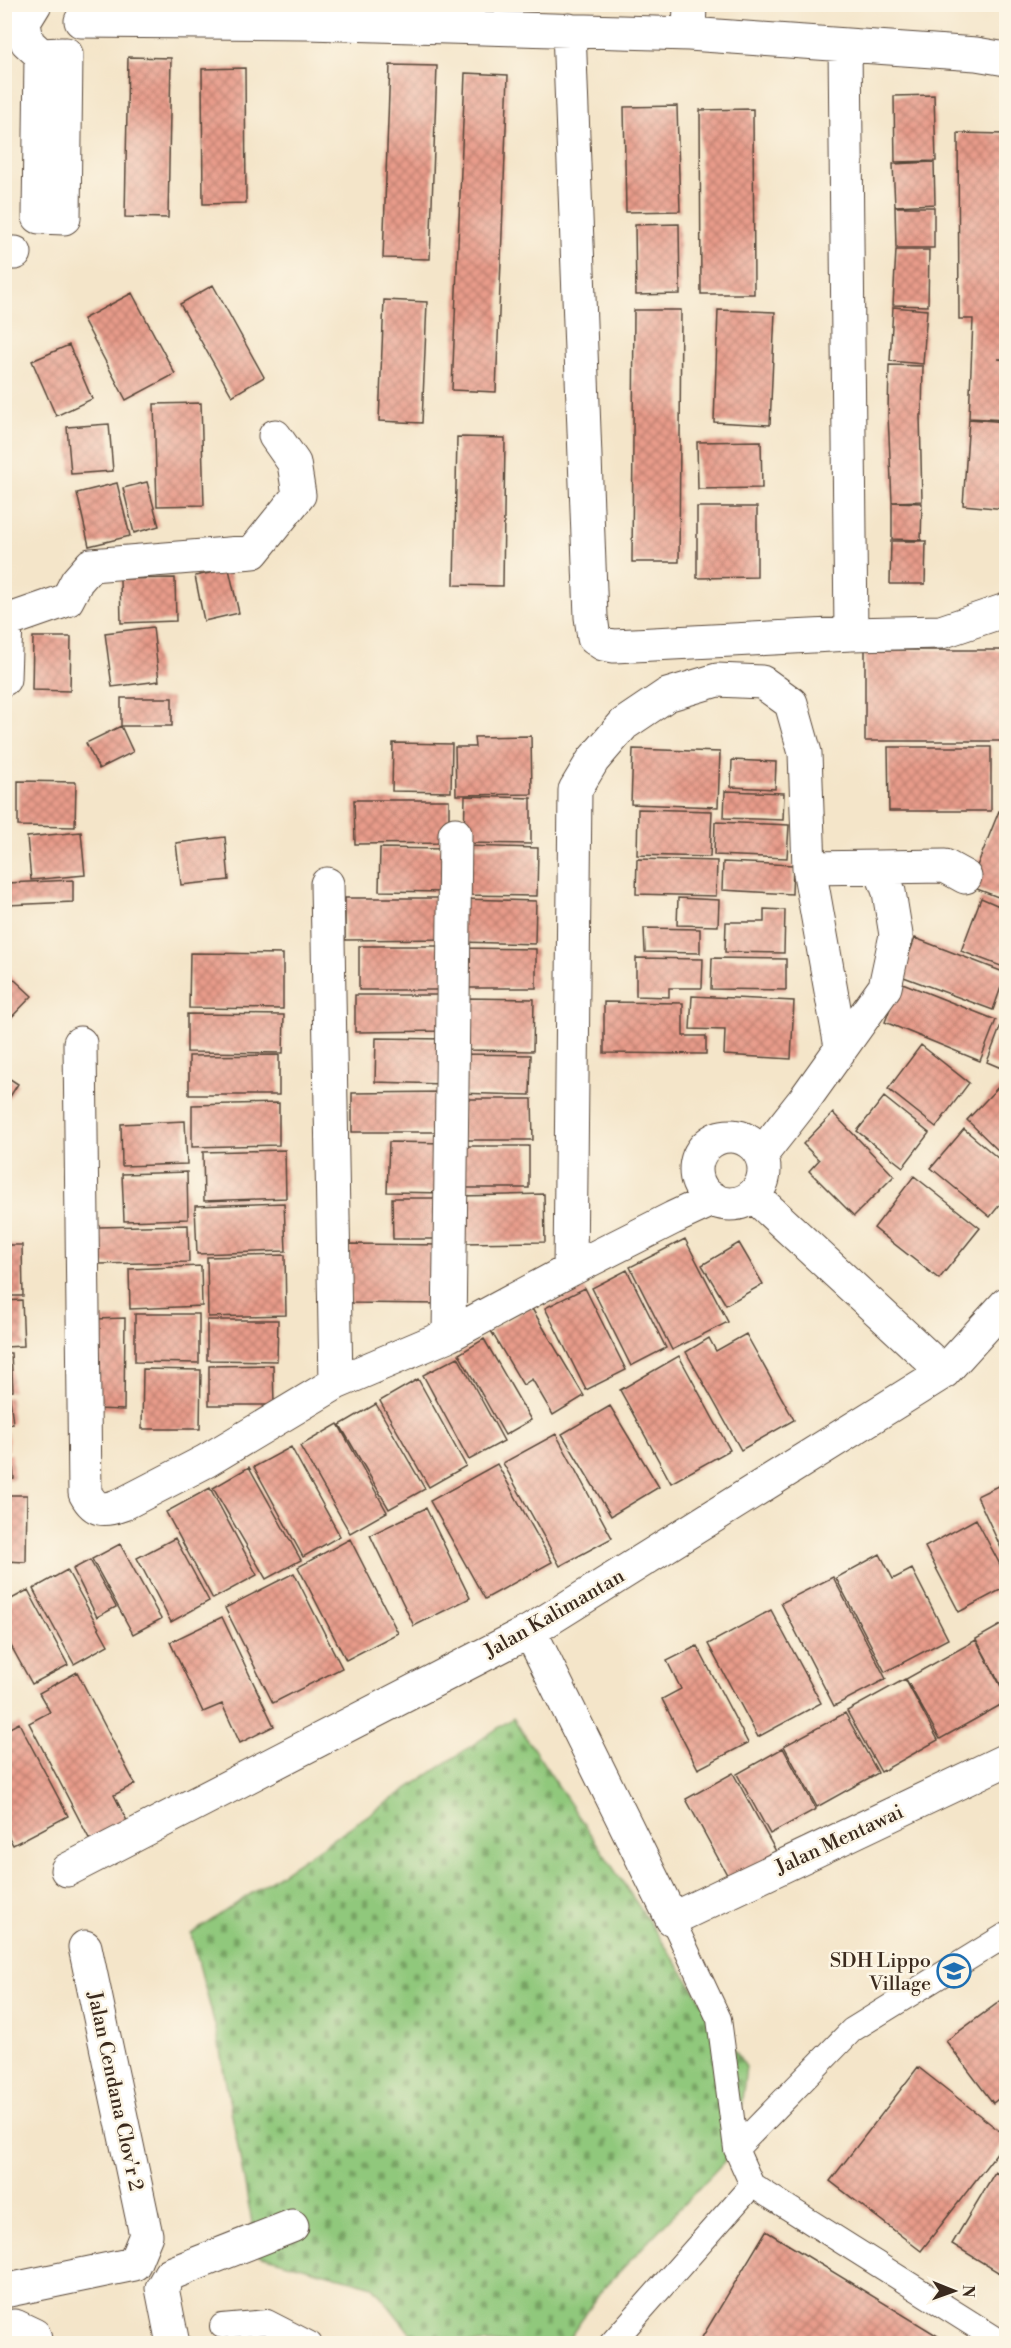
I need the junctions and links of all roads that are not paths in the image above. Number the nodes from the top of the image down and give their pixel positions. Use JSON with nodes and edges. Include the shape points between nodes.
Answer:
{"nodes":[{"id":1,"x":76,"y":13,"type":"edge"},
{"id":2,"x":21,"y":16,"type":"edge"},
{"id":3,"x":690,"y":19,"type":"edge"},
{"id":4,"x":569,"y":30,"type":"junction"},
{"id":5,"x":845,"y":45,"type":"junction"},
{"id":6,"x":1006,"y":59,"type":"edge"},
{"id":7,"x":275,"y":436,"type":"dead end"},
{"id":8,"x":1006,"y":610,"type":"edge"},
{"id":9,"x":5,"y":622,"type":"edge"},
{"id":10,"x":851,"y":634,"type":"junction"},
{"id":11,"x":4,"y":679,"type":"edge"},
{"id":12,"x":455,"y":834,"type":"dead end"},
{"id":13,"x":809,"y":868,"type":"junction"},
{"id":14,"x":880,"y":868,"type":"junction"},
{"id":15,"x":965,"y":877,"type":"dead end"},
{"id":16,"x":327,"y":884,"type":"dead end"},
{"id":17,"x":80,"y":1043,"type":"dead end"},
{"id":18,"x":841,"y":1047,"type":"junction"},
{"id":19,"x":761,"y":1155,"type":"junction"},
{"id":20,"x":753,"y":1195,"type":"junction"},
{"id":21,"x":714,"y":1199,"type":"junction"},
{"id":22,"x":570,"y":1270,"type":"junction"},
{"id":23,"x":1006,"y":1304,"type":"edge"},
{"id":24,"x":449,"y":1335,"type":"junction"},
{"id":25,"x":944,"y":1372,"type":"junction"},
{"id":26,"x":336,"y":1383,"type":"junction"},
{"id":27,"x":530,"y":1631,"type":"junction"},
{"id":28,"x":1006,"y":1760,"type":"edge"},
{"id":29,"x":67,"y":1870,"type":"dead end"},
{"id":30,"x":672,"y":1919,"type":"junction"},
{"id":31,"x":1006,"y":1935,"type":"edge"},
{"id":32,"x":86,"y":1947,"type":"dead end"},
{"id":33,"x":736,"y":2149,"type":"junction"},
{"id":34,"x":752,"y":2185,"type":"junction"},
{"id":35,"x":292,"y":2226,"type":"dead end"},
{"id":36,"x":4,"y":2291,"type":"edge"},
{"id":37,"x":222,"y":2326,"type":"dead end"},
{"id":38,"x":4,"y":2327,"type":"edge"},
{"id":39,"x":36,"y":2343,"type":"edge"},
{"id":40,"x":173,"y":2343,"type":"edge"},
{"id":41,"x":310,"y":2343,"type":"edge"},
{"id":42,"x":611,"y":2343,"type":"edge"},
{"id":43,"x":1004,"y":2343,"type":"edge"}],
"edges":[{"from":1,"to":2,"type":"street","via":[[80,40],[54,55],[27,42]]},
{"from":1,"to":4,"type":"street"},
{"from":3,"to":4,"type":"street"},
{"from":3,"to":5,"type":"street"},
{"from":4,"to":10,"type":"street","via":[[594,638],[614,646]]},
{"from":5,"to":6,"type":"street"},
{"from":5,"to":10,"type":"street"},
{"from":7,"to":9,"type":"street","via":[[294,464],[299,495],[252,552],[91,565],[67,600]]},
{"from":8,"to":10,"type":"street","via":[[941,632]]},
{"from":9,"to":11,"type":"street"},
{"from":12,"to":24,"type":"street"},
{"from":13,"to":14,"type":"street"},
{"from":13,"to":18,"type":"street"},
{"from":13,"to":22,"type":"street","via":[[805,753],[791,703],[762,682],[717,680],[667,695],[624,724],[593,760],[575,790]]},
{"from":14,"to":15,"type":"street","via":[[945,866]]},
{"from":14,"to":18,"type":"street","via":[[889,892],[896,935],[885,987]]},
{"from":16,"to":26,"type":"street"},
{"from":17,"to":26,"type":"street","via":[[85,1493],[91,1504],[109,1509],[123,1504],[206,1461]]},
{"from":18,"to":19,"type":"street"},
{"from":19,"to":20,"type":"street","via":[[764,1176]]},
{"from":19,"to":21,"type":"street","via":[[747,1140],[737,1137],[716,1139],[707,1145],[696,1174]]},
{"from":20,"to":21,"type":"street","via":[[734,1203]]},
{"from":20,"to":25,"type":"street"},
{"from":21,"to":22,"type":"street"},
{"from":22,"to":24,"type":"street"},
{"from":23,"to":25,"type":"street","name":"Jalan Kalimantan"},
{"from":24,"to":26,"type":"street"},
{"from":25,"to":27,"type":"street","name":"Jalan Kalimantan"},
{"from":27,"to":29,"type":"street","name":"Jalan Kalimantan"},
{"from":27,"to":30,"type":"street"},
{"from":28,"to":30,"type":"street","name":"Jalan Mentawai"},
{"from":30,"to":33,"type":"lane","via":[[719,2019]]},
{"from":31,"to":33,"type":"lane","via":[[852,2030]]},
{"from":32,"to":36,"type":"street","name":"Jalan Cendana Clov'r 2","via":[[146,2235],[135,2264]]},
{"from":33,"to":34,"type":"lane"},
{"from":34,"to":42,"type":"lane"},
{"from":34,"to":43,"type":"lane"},
{"from":35,"to":40,"type":"street","via":[[170,2274],[162,2288]]},
{"from":37,"to":41,"type":"lane","via":[[267,2322]]},
{"from":38,"to":39,"type":"street","via":[[15,2326],[34,2335]]}]}
